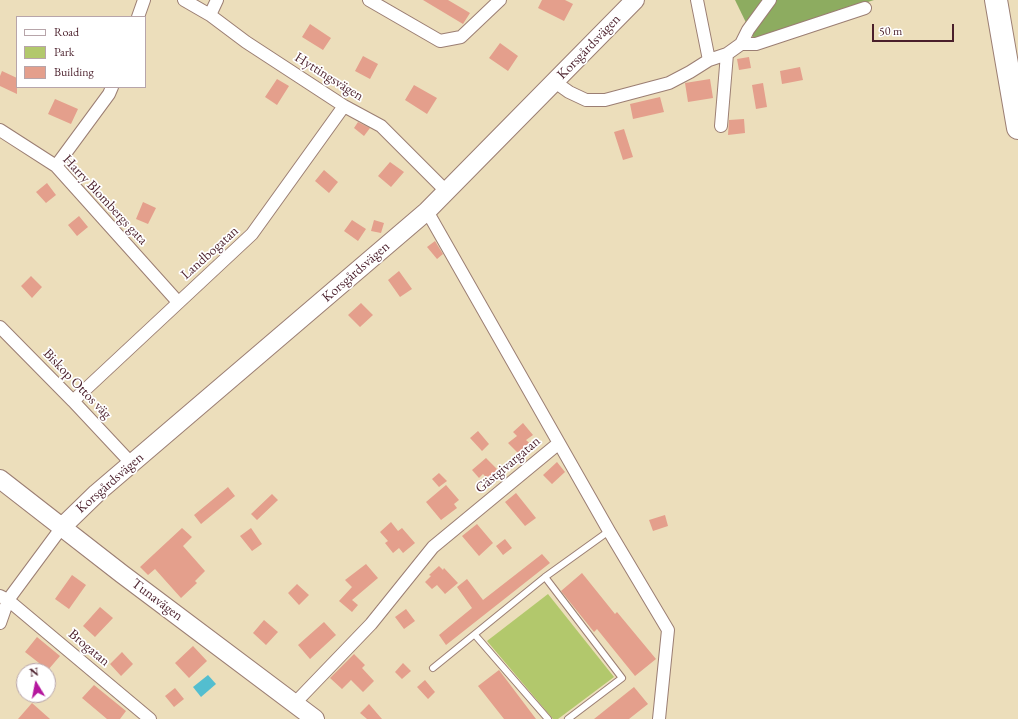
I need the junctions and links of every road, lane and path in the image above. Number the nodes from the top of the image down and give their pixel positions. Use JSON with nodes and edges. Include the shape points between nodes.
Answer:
{"nodes":[{"id":1,"x":144,"y":0,"type":"edge"},
{"id":2,"x":184,"y":0,"type":"edge"},
{"id":3,"x":217,"y":0,"type":"edge"},
{"id":4,"x":369,"y":0,"type":"edge"},
{"id":5,"x":500,"y":0,"type":"edge"},
{"id":6,"x":635,"y":0,"type":"edge"},
{"id":7,"x":697,"y":0,"type":"edge"},
{"id":8,"x":770,"y":0,"type":"edge"},
{"id":9,"x":996,"y":0,"type":"edge"},
{"id":10,"x":1009,"y":0,"type":"edge"},
{"id":11,"x":865,"y":8,"type":"dead end"},
{"id":12,"x":210,"y":15,"type":"junction"},
{"id":13,"x":138,"y":16,"type":"edge"},
{"id":14,"x":741,"y":44,"type":"junction"},
{"id":15,"x":1018,"y":50,"type":"edge"},
{"id":16,"x":727,"y":54,"type":"junction"},
{"id":17,"x":709,"y":60,"type":"junction"},
{"id":18,"x":555,"y":82,"type":"junction"},
{"id":19,"x":112,"y":88,"type":"edge"},
{"id":20,"x":344,"y":106,"type":"junction"},
{"id":21,"x":721,"y":126,"type":"dead end"},
{"id":22,"x":1018,"y":128,"type":"edge"},
{"id":23,"x":0,"y":130,"type":"edge"},
{"id":24,"x":56,"y":166,"type":"junction"},
{"id":25,"x":447,"y":192,"type":"junction"},
{"id":26,"x":427,"y":211,"type":"junction"},
{"id":27,"x":178,"y":302,"type":"junction"},
{"id":28,"x":0,"y":327,"type":"edge"},
{"id":29,"x":73,"y":401,"type":"junction"},
{"id":30,"x":559,"y":443,"type":"junction"},
{"id":31,"x":132,"y":464,"type":"junction"},
{"id":32,"x":0,"y":479,"type":"edge"},
{"id":33,"x":62,"y":527,"type":"junction"},
{"id":34,"x":609,"y":531,"type":"junction"},
{"id":35,"x":545,"y":577,"type":"junction"},
{"id":36,"x":4,"y":598,"type":"edge"},
{"id":37,"x":0,"y":623,"type":"edge"},
{"id":38,"x":475,"y":636,"type":"junction"},
{"id":39,"x":433,"y":668,"type":"dead end"},
{"id":40,"x":294,"y":704,"type":"junction"},
{"id":41,"x":150,"y":719,"type":"edge"},
{"id":42,"x":315,"y":719,"type":"edge"},
{"id":43,"x":548,"y":719,"type":"edge"},
{"id":44,"x":568,"y":719,"type":"edge"},
{"id":45,"x":659,"y":719,"type":"edge"}],
"edges":[{"from":1,"to":13,"type":"street"},
{"from":2,"to":12,"type":"street","name":"Hyttingsvägen"},
{"from":3,"to":12,"type":"street"},
{"from":4,"to":5,"type":"street","via":[[440,41],[461,38]]},
{"from":6,"to":18,"type":"street","name":"Korsgårdsvägen"},
{"from":7,"to":17,"type":"street"},
{"from":8,"to":14,"type":"street"},
{"from":9,"to":22,"type":"highway"},
{"from":10,"to":15,"type":"highway"},
{"from":11,"to":14,"type":"street","via":[[756,44]]},
{"from":12,"to":20,"type":"street","name":"Hyttingsvägen","via":[[246,42]]},
{"from":14,"to":16,"type":"street"},
{"from":16,"to":17,"type":"street"},
{"from":16,"to":21,"type":"street"},
{"from":17,"to":18,"type":"street","via":[[669,83],[605,100],[586,100]]},
{"from":18,"to":25,"type":"street","name":"Korsgårdsvägen"},
{"from":19,"to":24,"type":"street"},
{"from":20,"to":25,"type":"street","name":"Hyttingsvägen","via":[[381,126]]},
{"from":20,"to":27,"type":"street","name":"Landbogatan","via":[[252,234]]},
{"from":23,"to":24,"type":"street","name":"Harry Blombergs gata"},
{"from":24,"to":27,"type":"street","name":"Harry Blombergs gata"},
{"from":25,"to":26,"type":"street","name":"Korsgårdsvägen"},
{"from":26,"to":30,"type":"street","name":"Gästgivargatan"},
{"from":26,"to":31,"type":"street","name":"Korsgårdsvägen"},
{"from":27,"to":29,"type":"street","name":"Landbogatan"},
{"from":28,"to":29,"type":"street","name":"Biskop Ottos väg"},
{"from":29,"to":31,"type":"street","name":"Biskop Ottos väg"},
{"from":30,"to":34,"type":"street"},
{"from":30,"to":40,"type":"street","name":"Gästgivargatan","via":[[433,547],[371,624]]},
{"from":31,"to":33,"type":"street","name":"Korsgårdsvägen"},
{"from":32,"to":33,"type":"street","name":"Tunavägen"},
{"from":33,"to":36,"type":"street"},
{"from":33,"to":40,"type":"street","name":"Tunavägen"},
{"from":34,"to":35,"type":"lane"},
{"from":34,"to":45,"type":"street","via":[[668,630]]},
{"from":35,"to":38,"type":"lane"},
{"from":35,"to":44,"type":"lane","via":[[622,678]]},
{"from":36,"to":37,"type":"street"},
{"from":36,"to":41,"type":"street","name":"Brogatan"},
{"from":38,"to":39,"type":"lane"},
{"from":38,"to":43,"type":"lane"},
{"from":40,"to":42,"type":"street","name":"Tunavägen"}]}
